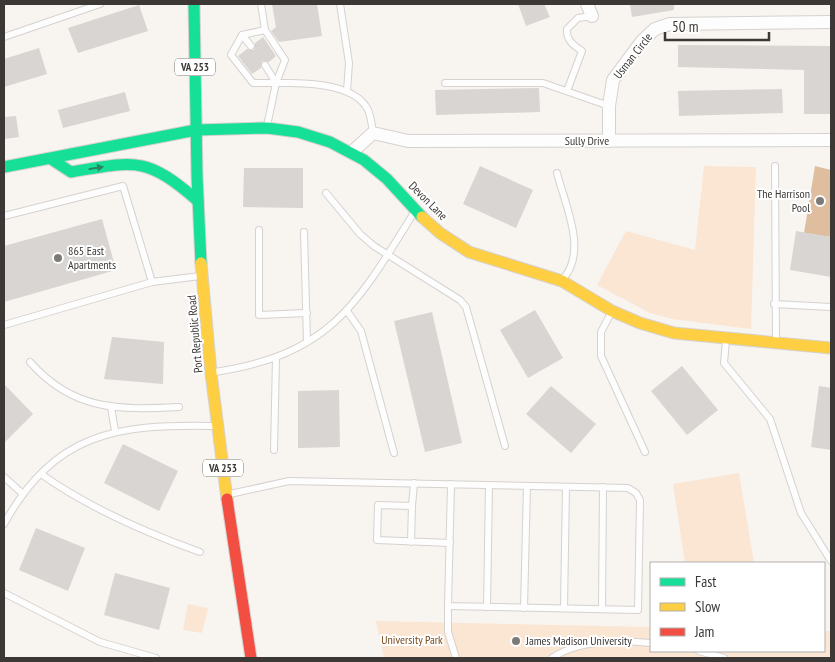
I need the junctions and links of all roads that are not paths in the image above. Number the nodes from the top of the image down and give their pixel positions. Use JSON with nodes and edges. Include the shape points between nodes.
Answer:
{"nodes":[{"id":1,"x":100,"y":4,"type":"edge"},
{"id":2,"x":194,"y":4,"type":"edge"},
{"id":3,"x":261,"y":4,"type":"edge"},
{"id":4,"x":340,"y":4,"type":"edge"},
{"id":5,"x":587,"y":4,"type":"edge"},
{"id":6,"x":592,"y":16,"type":"joint"},
{"id":7,"x":831,"y":22,"type":"edge"},
{"id":8,"x":265,"y":30,"type":"junction"},
{"id":9,"x":242,"y":35,"type":"junction"},
{"id":10,"x":4,"y":37,"type":"edge"},
{"id":11,"x":251,"y":46,"type":"dead end"},
{"id":12,"x":265,"y":65,"type":"dead end"},
{"id":13,"x":276,"y":83,"type":"junction"},
{"id":14,"x":445,"y":83,"type":"dead end"},
{"id":15,"x":567,"y":91,"type":"junction"},
{"id":16,"x":347,"y":92,"type":"junction"},
{"id":17,"x":609,"y":106,"type":"junction"},
{"id":18,"x":267,"y":128,"type":"junction"},
{"id":19,"x":196,"y":130,"type":"junction"},
{"id":20,"x":373,"y":133,"type":"junction"},
{"id":21,"x":831,"y":140,"type":"edge"},
{"id":22,"x":609,"y":141,"type":"junction"},
{"id":23,"x":352,"y":152,"type":"junction"},
{"id":24,"x":52,"y":159,"type":"junction"},
{"id":25,"x":775,"y":166,"type":"dead end"},
{"id":26,"x":4,"y":167,"type":"edge"},
{"id":27,"x":557,"y":173,"type":"dead end"},
{"id":28,"x":326,"y":193,"type":"dead end"},
{"id":29,"x":198,"y":201,"type":"junction"},
{"id":30,"x":416,"y":210,"type":"junction"},
{"id":31,"x":4,"y":216,"type":"edge"},
{"id":32,"x":259,"y":230,"type":"dead end"},
{"id":33,"x":304,"y":232,"type":"dead end"},
{"id":34,"x":387,"y":256,"type":"junction"},
{"id":35,"x":203,"y":276,"type":"junction"},
{"id":36,"x":562,"y":281,"type":"junction"},
{"id":37,"x":152,"y":282,"type":"junction"},
{"id":38,"x":774,"y":304,"type":"junction"},
{"id":39,"x":831,"y":307,"type":"edge"},
{"id":40,"x":347,"y":311,"type":"junction"},
{"id":41,"x":612,"y":311,"type":"junction"},
{"id":42,"x":307,"y":313,"type":"junction"},
{"id":43,"x":4,"y":325,"type":"edge"},
{"id":44,"x":727,"y":338,"type":"junction"},
{"id":45,"x":308,"y":342,"type":"junction"},
{"id":46,"x":776,"y":343,"type":"junction"},
{"id":47,"x":831,"y":348,"type":"edge"},
{"id":48,"x":276,"y":358,"type":"junction"},
{"id":49,"x":30,"y":362,"type":"dead end"},
{"id":50,"x":212,"y":372,"type":"junction"},
{"id":51,"x":111,"y":407,"type":"junction"},
{"id":52,"x":179,"y":407,"type":"dead end"},
{"id":53,"x":218,"y":426,"type":"junction"},
{"id":54,"x":115,"y":430,"type":"junction"},
{"id":55,"x":505,"y":446,"type":"dead end"},
{"id":56,"x":274,"y":450,"type":"dead end"},
{"id":57,"x":644,"y":452,"type":"dead end"},
{"id":58,"x":394,"y":453,"type":"dead end"},
{"id":59,"x":41,"y":474,"type":"junction"},
{"id":60,"x":4,"y":477,"type":"edge"},
{"id":61,"x":414,"y":484,"type":"junction"},
{"id":62,"x":451,"y":484,"type":"junction"},
{"id":63,"x":489,"y":485,"type":"junction"},
{"id":64,"x":527,"y":486,"type":"junction"},
{"id":65,"x":566,"y":487,"type":"junction"},
{"id":66,"x":603,"y":487,"type":"junction"},
{"id":67,"x":23,"y":494,"type":"junction"},
{"id":68,"x":227,"y":495,"type":"junction"},
{"id":69,"x":412,"y":506,"type":"junction"},
{"id":70,"x":4,"y":524,"type":"edge"},
{"id":71,"x":411,"y":542,"type":"junction"},
{"id":72,"x":450,"y":543,"type":"junction"},
{"id":73,"x":200,"y":552,"type":"dead end"},
{"id":74,"x":831,"y":561,"type":"edge"},
{"id":75,"x":4,"y":593,"type":"edge"},
{"id":76,"x":448,"y":606,"type":"junction"},
{"id":77,"x":487,"y":607,"type":"junction"},
{"id":78,"x":524,"y":608,"type":"junction"},
{"id":79,"x":564,"y":608,"type":"junction"},
{"id":80,"x":602,"y":609,"type":"junction"},
{"id":81,"x":650,"y":643,"type":"edge"},
{"id":82,"x":703,"y":652,"type":"edge"},
{"id":83,"x":156,"y":658,"type":"edge"},
{"id":84,"x":251,"y":658,"type":"edge"},
{"id":85,"x":456,"y":658,"type":"edge"},
{"id":86,"x":552,"y":658,"type":"edge"},
{"id":87,"x":724,"y":658,"type":"edge"}],
"edges":[{"from":1,"to":10,"type":"lane"},
{"from":2,"to":19,"type":"street","name":"Port Republic Road","number":"VA 253"},
{"from":3,"to":8,"type":"lane"},
{"from":4,"to":16,"type":"lane","via":[[349,63]]},
{"from":5,"to":6,"type":"street"},
{"from":6,"to":15,"type":"lane","via":[[578,18],[567,29],[566,35],[582,52]]},
{"from":7,"to":17,"type":"street","name":"Usman Circle","via":[[670,24],[654,29],[612,80]]},
{"from":8,"to":9,"type":"lane"},
{"from":8,"to":13,"type":"lane","via":[[285,60]]},
{"from":9,"to":11,"type":"lane"},
{"from":9,"to":13,"type":"lane","via":[[231,55],[253,83]]},
{"from":12,"to":13,"type":"lane"},
{"from":13,"to":16,"type":"lane","via":[[340,88]]},
{"from":13,"to":18,"type":"lane"},
{"from":14,"to":15,"type":"lane","via":[[543,83]]},
{"from":15,"to":17,"type":"lane"},
{"from":16,"to":20,"type":"lane","via":[[358,97],[369,111]]},
{"from":17,"to":22,"type":"street","name":"Usman Circle"},
{"from":18,"to":19,"type":"street","name":"Devon Lane"},
{"from":18,"to":23,"type":"street","name":"Devon Lane","via":[[316,137]]},
{"from":19,"to":24,"type":"street","name":"Devon Lane"},
{"from":19,"to":29,"type":"street","name":"Port Republic Road","number":"VA 253"},
{"from":20,"to":22,"type":"street","name":"Sully Drive","via":[[408,141]]},
{"from":20,"to":23,"type":"street"},
{"from":21,"to":22,"type":"street","name":"Sully Drive"},
{"from":23,"to":30,"type":"street","name":"Devon Lane","via":[[387,178]]},
{"from":24,"to":26,"type":"street","name":"Devon Lane"},
{"from":24,"to":29,"type":"street","one_way":true,"via":[[71,172],[133,162],[148,165]]},
{"from":25,"to":38,"type":"lane"},
{"from":27,"to":36,"type":"lane","via":[[575,247],[573,263]]},
{"from":28,"to":34,"type":"lane","via":[[360,234]]},
{"from":29,"to":35,"type":"street","name":"Port Republic Road","number":"VA 253"},
{"from":30,"to":34,"type":"lane"},
{"from":30,"to":36,"type":"street","name":"Devon Lane","via":[[440,233],[469,252],[492,262]]},
{"from":31,"to":37,"type":"lane","via":[[123,186]]},
{"from":32,"to":42,"type":"lane","via":[[259,315]]},
{"from":33,"to":42,"type":"lane"},
{"from":34,"to":40,"type":"lane"},
{"from":34,"to":55,"type":"lane","via":[[460,300],[466,307]]},
{"from":35,"to":37,"type":"lane"},
{"from":35,"to":50,"type":"street","name":"Port Republic Road","number":"VA 253"},
{"from":36,"to":41,"type":"street","name":"Devon Lane"},
{"from":37,"to":43,"type":"lane"},
{"from":38,"to":39,"type":"lane"},
{"from":38,"to":46,"type":"lane"},
{"from":40,"to":45,"type":"lane"},
{"from":40,"to":58,"type":"lane","via":[[361,331]]},
{"from":41,"to":44,"type":"street","name":"Devon Lane","via":[[661,330]]},
{"from":41,"to":57,"type":"lane","via":[[601,332],[601,356]]},
{"from":42,"to":45,"type":"lane"},
{"from":44,"to":46,"type":"street","name":"Devon Lane"},
{"from":44,"to":74,"type":"lane","via":[[724,363],[770,419],[801,513]]},
{"from":45,"to":48,"type":"lane"},
{"from":46,"to":47,"type":"street","name":"Devon Lane"},
{"from":48,"to":50,"type":"lane"},
{"from":48,"to":56,"type":"lane"},
{"from":49,"to":51,"type":"lane","via":[[69,394]]},
{"from":50,"to":53,"type":"street","name":"Port Republic Road","number":"VA 253"},
{"from":51,"to":52,"type":"lane"},
{"from":51,"to":54,"type":"lane"},
{"from":53,"to":54,"type":"lane"},
{"from":53,"to":68,"type":"street","name":"Port Republic Road","number":"VA 253"},
{"from":54,"to":59,"type":"lane","via":[[76,445]]},
{"from":59,"to":67,"type":"lane"},
{"from":59,"to":73,"type":"lane","via":[[97,508]]},
{"from":60,"to":67,"type":"lane"},
{"from":61,"to":62,"type":"lane"},
{"from":61,"to":68,"type":"lane","via":[[289,481]]},
{"from":61,"to":69,"type":"lane"},
{"from":62,"to":63,"type":"lane"},
{"from":62,"to":72,"type":"lane"},
{"from":63,"to":64,"type":"lane"},
{"from":63,"to":77,"type":"lane"},
{"from":64,"to":65,"type":"lane"},
{"from":64,"to":78,"type":"lane"},
{"from":65,"to":66,"type":"lane"},
{"from":65,"to":79,"type":"lane"},
{"from":66,"to":80,"type":"lane"},
{"from":66,"to":80,"type":"lane","via":[[628,488],[636,493],[641,516],[638,610]]},
{"from":67,"to":70,"type":"lane"},
{"from":68,"to":84,"type":"street","name":"Port Republic Road","number":"VA 253"},
{"from":69,"to":71,"type":"lane"},
{"from":69,"to":71,"type":"lane","via":[[378,505],[377,540]]},
{"from":71,"to":72,"type":"lane"},
{"from":72,"to":76,"type":"lane"},
{"from":75,"to":83,"type":"lane","via":[[100,642]]},
{"from":76,"to":77,"type":"lane"},
{"from":76,"to":85,"type":"lane","via":[[448,632]]},
{"from":77,"to":78,"type":"lane"},
{"from":78,"to":79,"type":"lane"},
{"from":79,"to":80,"type":"lane"},
{"from":81,"to":86,"type":"lane","via":[[598,643],[561,652]]},
{"from":82,"to":87,"type":"lane"}]}
